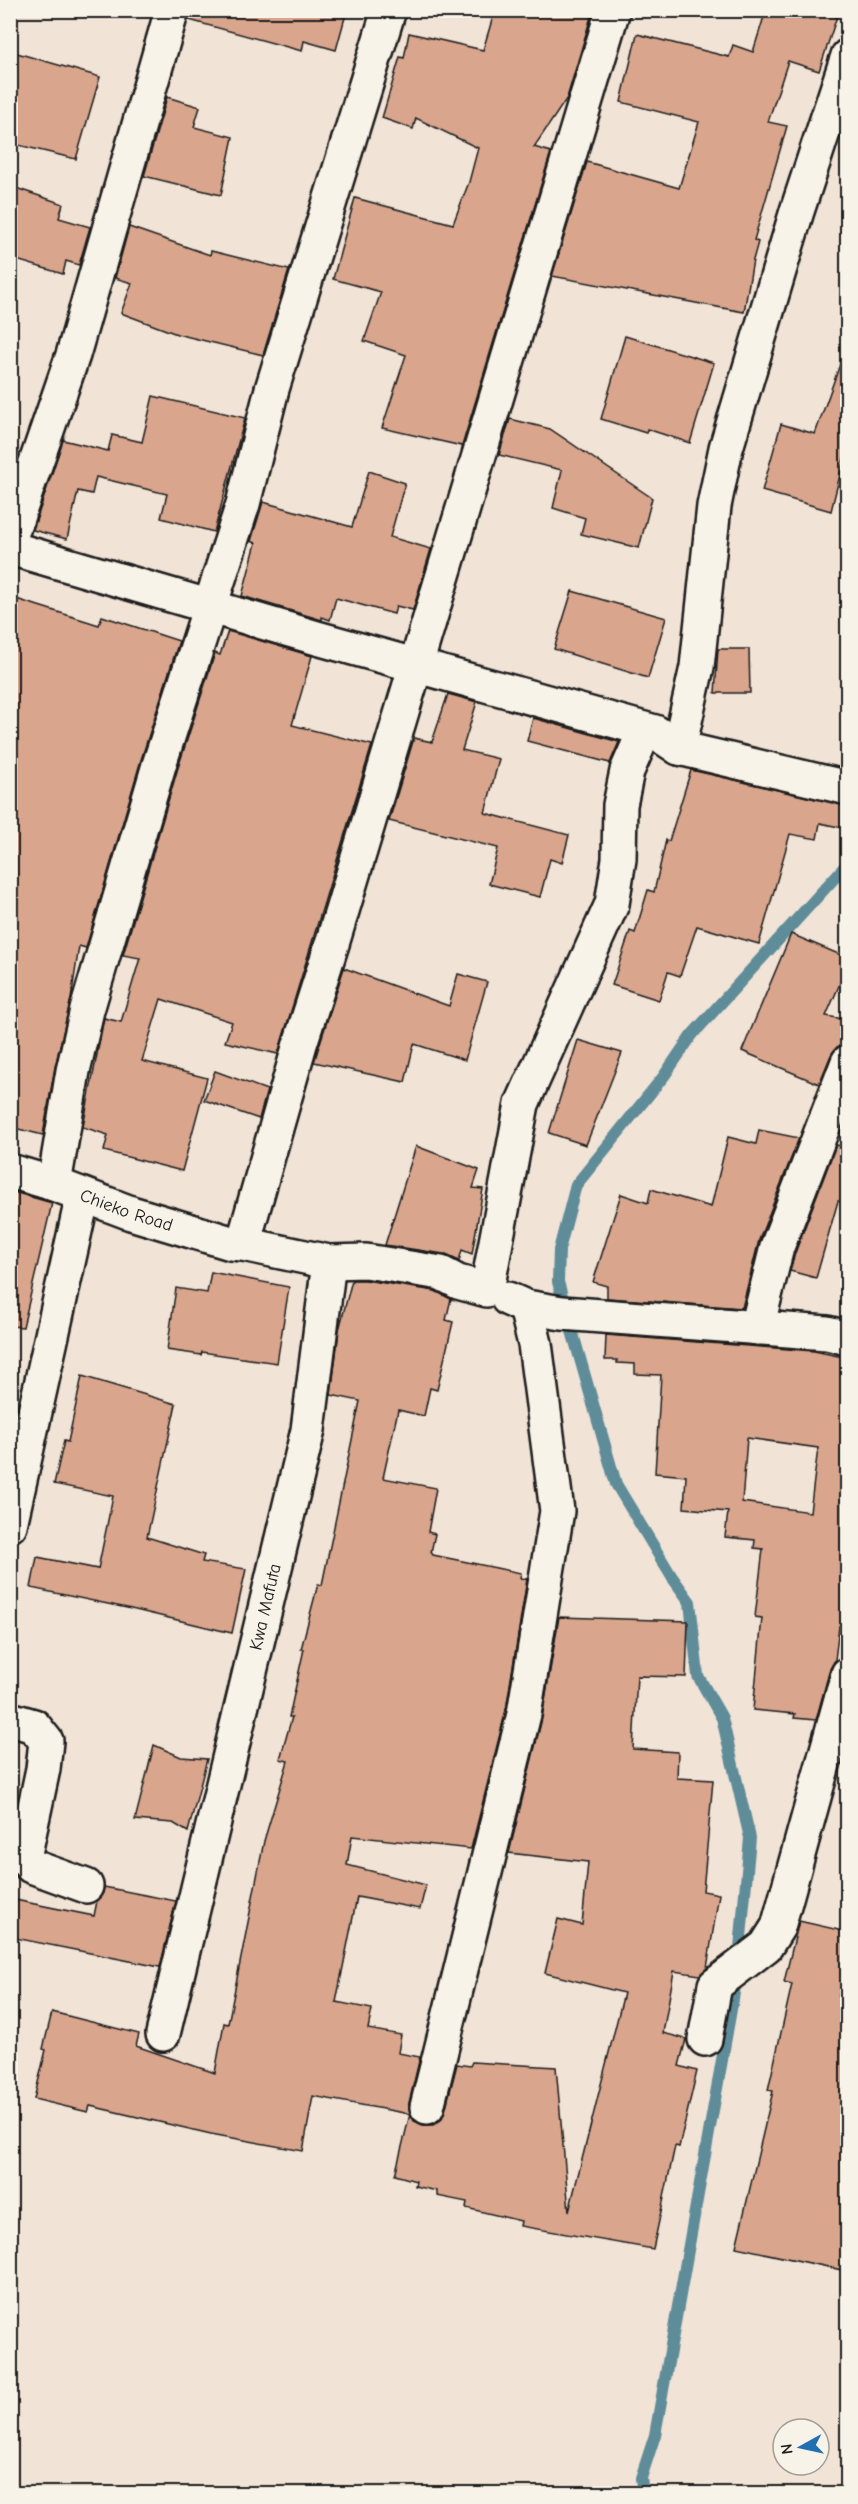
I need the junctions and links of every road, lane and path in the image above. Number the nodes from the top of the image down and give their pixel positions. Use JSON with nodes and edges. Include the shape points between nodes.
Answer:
{"nodes":[{"id":1,"x":172,"y":10,"type":"edge"},
{"id":2,"x":389,"y":10,"type":"edge"},
{"id":3,"x":613,"y":10,"type":"edge"},
{"id":4,"x":848,"y":56,"type":"edge"},
{"id":5,"x":10,"y":538,"type":"edge"},
{"id":6,"x":10,"y":548,"type":"edge"},
{"id":7,"x":209,"y":607,"type":"junction"},
{"id":8,"x":415,"y":665,"type":"junction"},
{"id":9,"x":645,"y":730,"type":"junction"},
{"id":10,"x":680,"y":748,"type":"junction"},
{"id":11,"x":844,"y":788,"type":"edge"},
{"id":12,"x":848,"y":1062,"type":"edge"},
{"id":13,"x":10,"y":1172,"type":"edge"},
{"id":14,"x":68,"y":1189,"type":"junction"},
{"id":15,"x":243,"y":1244,"type":"junction"},
{"id":16,"x":329,"y":1262,"type":"junction"},
{"id":17,"x":487,"y":1290,"type":"junction"},
{"id":18,"x":526,"y":1307,"type":"junction"},
{"id":19,"x":757,"y":1328,"type":"junction"},
{"id":20,"x":848,"y":1338,"type":"edge"},
{"id":21,"x":10,"y":1525,"type":"edge"},
{"id":22,"x":848,"y":1674,"type":"edge"},
{"id":23,"x":10,"y":1719,"type":"edge"},
{"id":24,"x":86,"y":1886,"type":"dead end"},
{"id":25,"x":163,"y":2034,"type":"dead end"},
{"id":26,"x":705,"y":2039,"type":"dead end"},
{"id":27,"x":427,"y":2107,"type":"dead end"}],
"edges":[{"from":1,"to":5,"type":"street","via":[[73,355]]},
{"from":2,"to":7,"type":"street"},
{"from":3,"to":8,"type":"street"},
{"from":4,"to":10,"type":"street","via":[[726,448],[714,506],[697,667]]},
{"from":6,"to":7,"type":"street"},
{"from":7,"to":8,"type":"street"},
{"from":7,"to":14,"type":"street","via":[[87,1010],[73,1071]]},
{"from":8,"to":9,"type":"street"},
{"from":8,"to":15,"type":"street"},
{"from":9,"to":10,"type":"street"},
{"from":9,"to":17,"type":"street","via":[[627,771],[620,805],[619,859],[612,904],[522,1104]]},
{"from":10,"to":11,"type":"street"},
{"from":12,"to":19,"type":"street","via":[[777,1247]]},
{"from":13,"to":14,"type":"street","name":"Chieko Road"},
{"from":14,"to":15,"type":"street","name":"Chieko Road","via":[[142,1216]]},
{"from":14,"to":21,"type":"street"},
{"from":15,"to":16,"type":"street"},
{"from":16,"to":17,"type":"street","via":[[366,1261],[441,1273]]},
{"from":16,"to":25,"type":"street","name":"Kwa Mafuta","via":[[308,1430]]},
{"from":17,"to":18,"type":"street"},
{"from":18,"to":19,"type":"street"},
{"from":18,"to":27,"type":"street","via":[[535,1344],[557,1511],[524,1714]]},
{"from":19,"to":20,"type":"street"},
{"from":22,"to":26,"type":"street","via":[[778,1927],[766,1946],[715,1985]]},
{"from":23,"to":24,"type":"street","via":[[34,1726],[46,1741],[24,1858],[31,1866]]}]}
